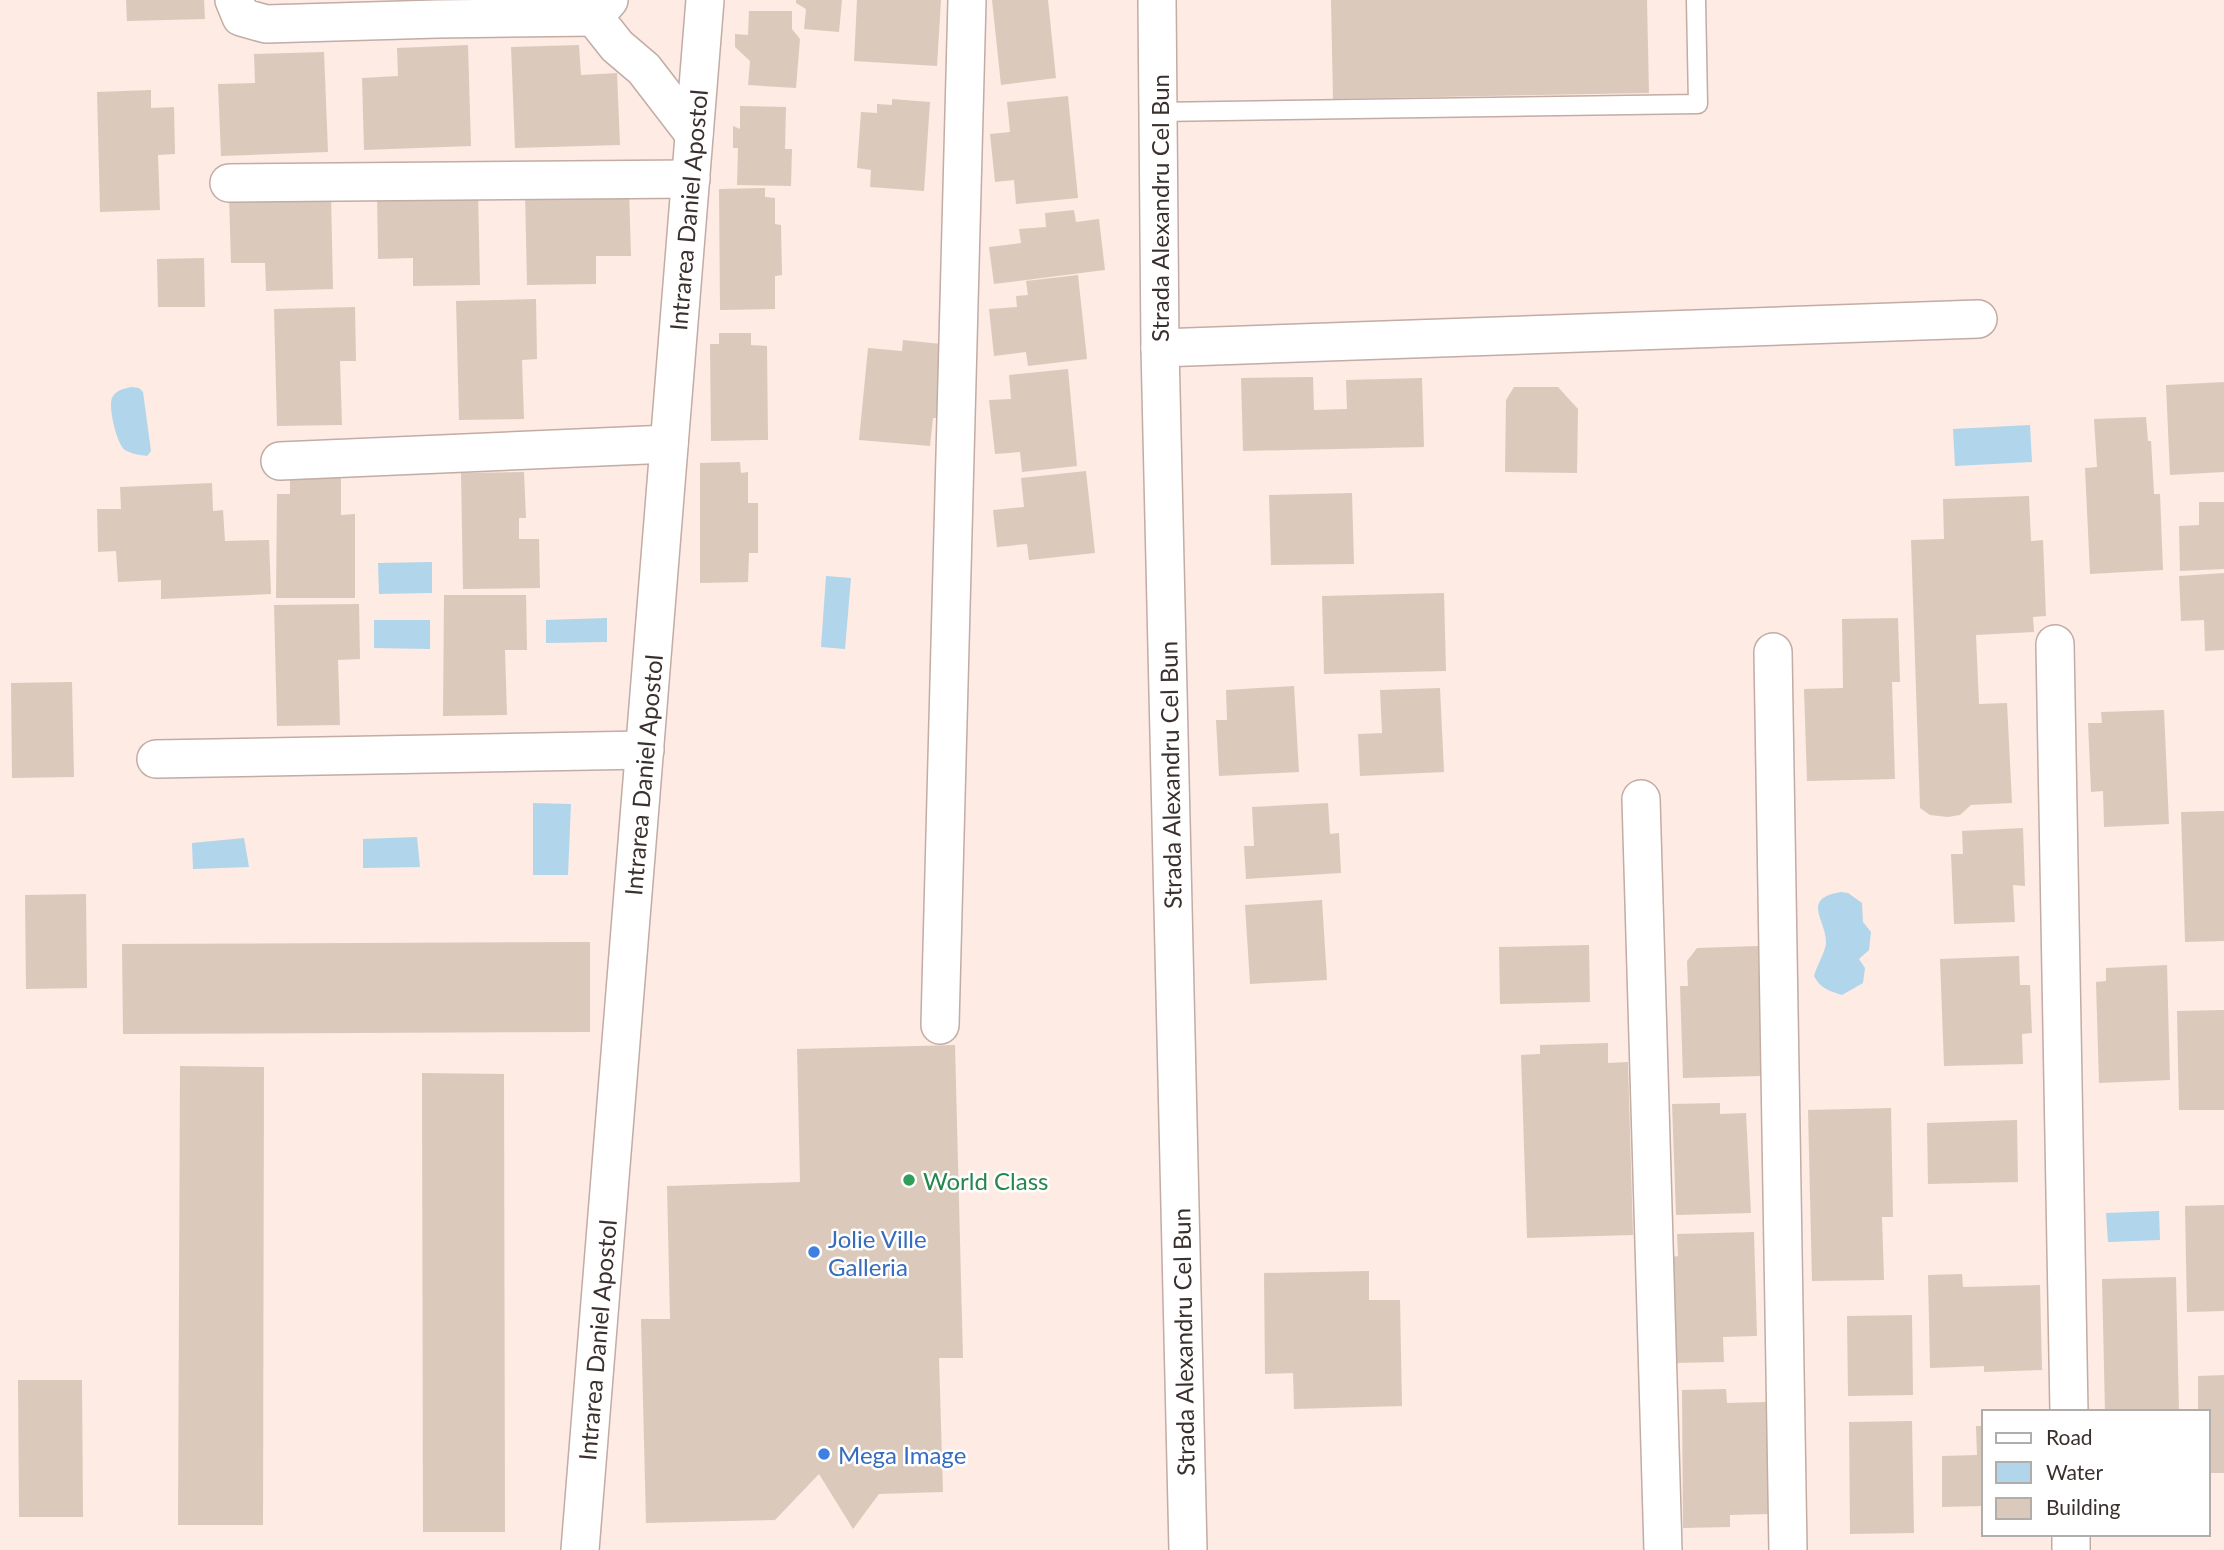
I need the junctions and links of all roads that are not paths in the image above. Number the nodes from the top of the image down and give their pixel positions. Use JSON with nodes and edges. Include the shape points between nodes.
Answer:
{"nodes":[{"id":1,"x":234,"y":0,"type":"edge"},
{"id":2,"x":705,"y":0,"type":"edge"},
{"id":3,"x":967,"y":0,"type":"edge"},
{"id":4,"x":1157,"y":0,"type":"edge"},
{"id":5,"x":1696,"y":0,"type":"edge"},
{"id":6,"x":436,"y":9,"type":"edge"},
{"id":7,"x":601,"y":9,"type":"edge"},
{"id":8,"x":1158,"y":112,"type":"junction"},
{"id":9,"x":694,"y":134,"type":"junction"},
{"id":10,"x":691,"y":180,"type":"junction"},
{"id":11,"x":229,"y":183,"type":"dead end"},
{"id":12,"x":1978,"y":319,"type":"dead end"},
{"id":13,"x":1160,"y":348,"type":"junction"},
{"id":14,"x":669,"y":444,"type":"junction"},
{"id":15,"x":281,"y":461,"type":"dead end"},
{"id":16,"x":2055,"y":644,"type":"dead end"},
{"id":17,"x":1773,"y":652,"type":"dead end"},
{"id":18,"x":645,"y":750,"type":"junction"},
{"id":19,"x":156,"y":759,"type":"dead end"},
{"id":20,"x":1641,"y":799,"type":"dead end"},
{"id":21,"x":940,"y":1025,"type":"dead end"},
{"id":22,"x":2068,"y":1410,"type":"edge"},
{"id":23,"x":580,"y":1550,"type":"edge"},
{"id":24,"x":1188,"y":1550,"type":"edge"},
{"id":25,"x":1664,"y":1550,"type":"edge"},
{"id":26,"x":1788,"y":1550,"type":"edge"}],
"edges":[{"from":1,"to":6,"type":"street","via":[[241,17],[266,24]]},
{"from":2,"to":9,"type":"street","name":"Intrarea Daniel Apostol"},
{"from":3,"to":21,"type":"street"},
{"from":4,"to":8,"type":"street","name":"Strada Alexandru Cel Bun"},
{"from":5,"to":8,"type":"lane","via":[[1698,104]]},
{"from":6,"to":7,"type":"street"},
{"from":7,"to":9,"type":"street","via":[[617,46],[644,69]]},
{"from":8,"to":13,"type":"street","name":"Strada Alexandru Cel Bun"},
{"from":9,"to":10,"type":"street","name":"Intrarea Daniel Apostol"},
{"from":10,"to":11,"type":"street"},
{"from":10,"to":14,"type":"street","name":"Intrarea Daniel Apostol"},
{"from":12,"to":13,"type":"street"},
{"from":13,"to":24,"type":"street","name":"Strada Alexandru Cel Bun"},
{"from":14,"to":15,"type":"street"},
{"from":14,"to":18,"type":"street","name":"Intrarea Daniel Apostol"},
{"from":16,"to":22,"type":"street"},
{"from":17,"to":26,"type":"street"},
{"from":18,"to":19,"type":"street"},
{"from":18,"to":23,"type":"street","name":"Intrarea Daniel Apostol"},
{"from":20,"to":25,"type":"street"}]}
